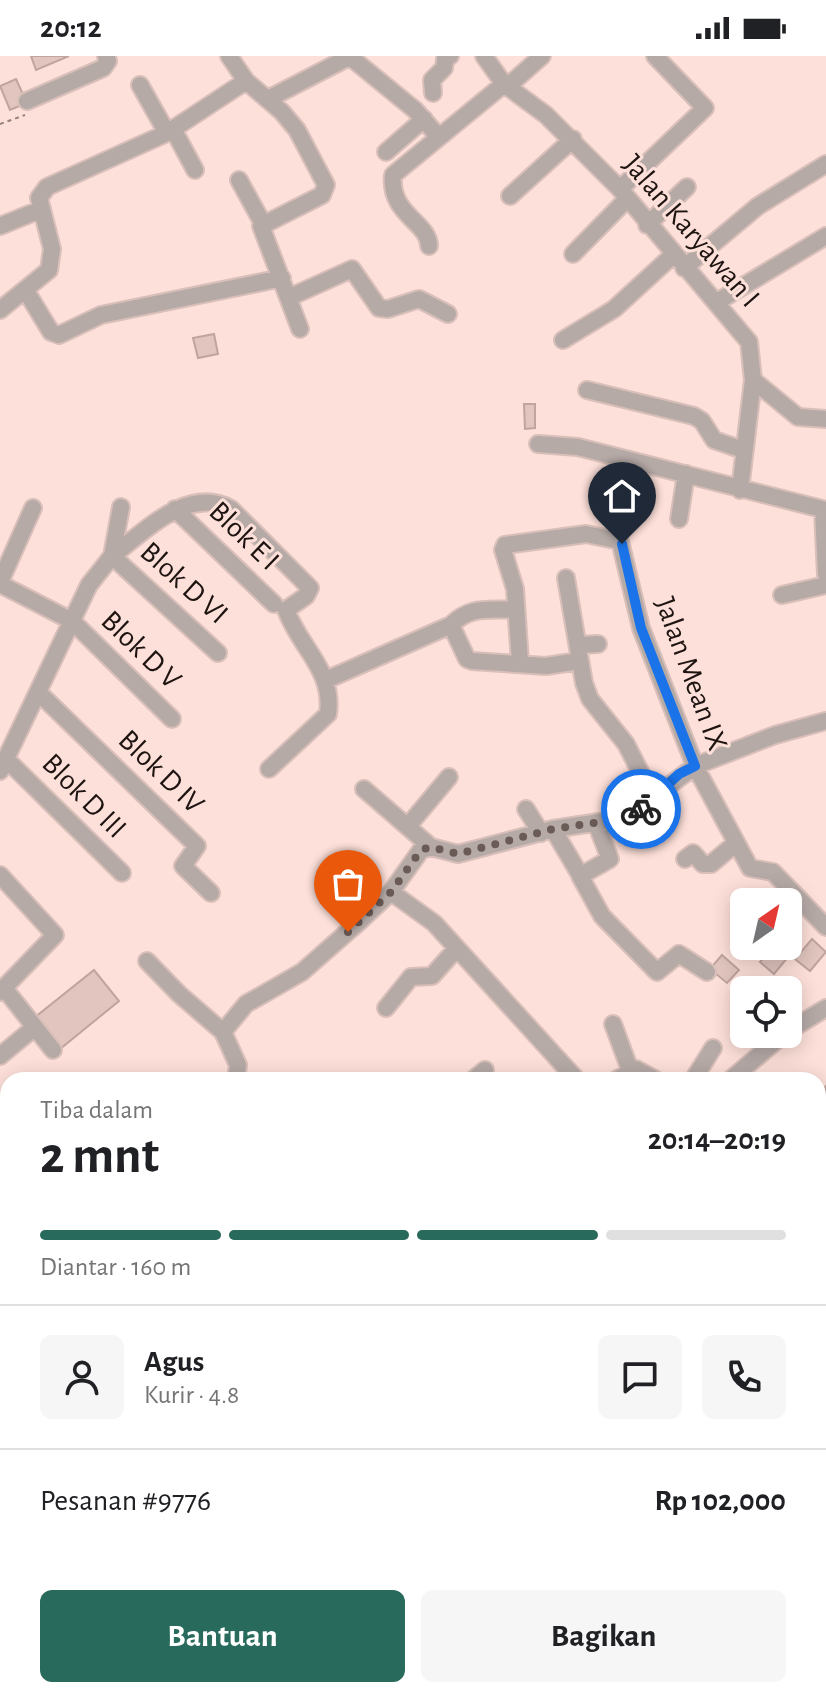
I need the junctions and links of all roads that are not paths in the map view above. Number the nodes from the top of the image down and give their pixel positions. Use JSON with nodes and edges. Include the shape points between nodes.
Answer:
{"nodes":[{"id":1,"x":106,"y":56,"type":"edge"},
{"id":2,"x":229,"y":56,"type":"edge"},
{"id":3,"x":349,"y":56,"type":"edge"},
{"id":4,"x":450,"y":56,"type":"edge"},
{"id":5,"x":484,"y":56,"type":"edge"},
{"id":6,"x":542,"y":56,"type":"edge"},
{"id":7,"x":655,"y":56,"type":"edge"},
{"id":8,"x":246,"y":81,"type":"junction"},
{"id":9,"x":140,"y":85,"type":"dead end"},
{"id":10,"x":506,"y":85,"type":"junction"},
{"id":11,"x":433,"y":93,"type":"dead end"},
{"id":12,"x":268,"y":99,"type":"junction"},
{"id":13,"x":30,"y":106,"type":"road end"},
{"id":14,"x":424,"y":119,"type":"junction"},
{"id":15,"x":170,"y":131,"type":"junction"},
{"id":16,"x":438,"y":136,"type":"junction"},
{"id":17,"x":573,"y":139,"type":"junction"},
{"id":18,"x":386,"y":152,"type":"dead end"},
{"id":19,"x":826,"y":164,"type":"edge"},
{"id":20,"x":195,"y":170,"type":"dead end"},
{"id":21,"x":239,"y":180,"type":"dead end"},
{"id":22,"x":687,"y":187,"type":"dead end"},
{"id":23,"x":623,"y":194,"type":"junction"},
{"id":24,"x":510,"y":196,"type":"dead end"},
{"id":25,"x":42,"y":209,"type":"junction"},
{"id":26,"x":262,"y":222,"type":"junction"},
{"id":27,"x":647,"y":225,"type":"junction"},
{"id":28,"x":0,"y":226,"type":"edge"},
{"id":29,"x":826,"y":236,"type":"edge"},
{"id":30,"x":429,"y":246,"type":"dead end"},
{"id":31,"x":573,"y":254,"type":"dead end"},
{"id":32,"x":678,"y":261,"type":"junction"},
{"id":33,"x":282,"y":278,"type":"junction"},
{"id":34,"x":26,"y":291,"type":"junction"},
{"id":35,"x":290,"y":297,"type":"junction"},
{"id":36,"x":717,"y":302,"type":"junction"},
{"id":37,"x":0,"y":310,"type":"edge"},
{"id":38,"x":448,"y":314,"type":"dead end"},
{"id":39,"x":300,"y":329,"type":"dead end"},
{"id":40,"x":563,"y":340,"type":"dead end"},
{"id":41,"x":753,"y":380,"type":"junction"},
{"id":42,"x":587,"y":390,"type":"dead end"},
{"id":43,"x":826,"y":419,"type":"edge"},
{"id":44,"x":538,"y":444,"type":"dead end"},
{"id":45,"x":743,"y":450,"type":"junction"},
{"id":46,"x":686,"y":474,"type":"junction"},
{"id":47,"x":740,"y":490,"type":"junction"},
{"id":48,"x":121,"y":507,"type":"dead end"},
{"id":49,"x":33,"y":508,"type":"dead end"},
{"id":50,"x":175,"y":509,"type":"junction"},
{"id":51,"x":824,"y":510,"type":"edge"},
{"id":52,"x":679,"y":519,"type":"dead end"},
{"id":53,"x":112,"y":556,"type":"junction"},
{"id":54,"x":826,"y":575,"type":"edge"},
{"id":55,"x":566,"y":578,"type":"dead end"},
{"id":56,"x":0,"y":583,"type":"edge"},
{"id":57,"x":826,"y":585,"type":"edge"},
{"id":58,"x":782,"y":595,"type":"dead end"},
{"id":59,"x":274,"y":604,"type":"dead end"},
{"id":60,"x":514,"y":609,"type":"junction"},
{"id":61,"x":72,"y":621,"type":"junction"},
{"id":62,"x":451,"y":625,"type":"junction"},
{"id":63,"x":598,"y":644,"type":"dead end"},
{"id":64,"x":218,"y":653,"type":"dead end"},
{"id":65,"x":580,"y":653,"type":"junction"},
{"id":66,"x":520,"y":662,"type":"junction"},
{"id":67,"x":326,"y":680,"type":"junction"},
{"id":68,"x":40,"y":694,"type":"junction"},
{"id":69,"x":172,"y":719,"type":"dead end"},
{"id":70,"x":826,"y":721,"type":"edge"},
{"id":71,"x":3,"y":765,"type":"edge"},
{"id":72,"x":269,"y":769,"type":"dead end"},
{"id":73,"x":697,"y":771,"type":"junction"},
{"id":74,"x":449,"y":777,"type":"dead end"},
{"id":75,"x":364,"y":789,"type":"dead end"},
{"id":76,"x":653,"y":797,"type":"junction"},
{"id":77,"x":526,"y":809,"type":"dead end"},
{"id":78,"x":596,"y":823,"type":"junction"},
{"id":79,"x":408,"y":826,"type":"junction"},
{"id":80,"x":547,"y":831,"type":"junction"},
{"id":81,"x":736,"y":843,"type":"junction"},
{"id":82,"x":431,"y":847,"type":"junction"},
{"id":83,"x":685,"y":859,"type":"dead end"},
{"id":84,"x":122,"y":873,"type":"dead end"},
{"id":85,"x":0,"y":875,"type":"edge"},
{"id":86,"x":580,"y":875,"type":"junction"},
{"id":87,"x":391,"y":892,"type":"junction"},
{"id":88,"x":211,"y":893,"type":"dead end"},
{"id":89,"x":826,"y":927,"type":"edge"},
{"id":90,"x":457,"y":948,"type":"junction"},
{"id":91,"x":147,"y":961,"type":"dead end"},
{"id":92,"x":707,"y":972,"type":"dead end"},
{"id":93,"x":2,"y":990,"type":"edge"},
{"id":94,"x":386,"y":1008,"type":"dead end"},
{"id":95,"x":825,"y":1010,"type":"edge"},
{"id":96,"x":613,"y":1024,"type":"dead end"},
{"id":97,"x":802,"y":1024,"type":"edge"},
{"id":98,"x":35,"y":1027,"type":"junction"},
{"id":99,"x":223,"y":1032,"type":"junction"},
{"id":100,"x":713,"y":1048,"type":"dead end"},
{"id":101,"x":768,"y":1048,"type":"edge"},
{"id":102,"x":53,"y":1050,"type":"dead end"},
{"id":103,"x":0,"y":1056,"type":"edge"},
{"id":104,"x":237,"y":1072,"type":"edge"},
{"id":105,"x":570,"y":1072,"type":"edge"},
{"id":106,"x":622,"y":1072,"type":"edge"},
{"id":107,"x":698,"y":1072,"type":"edge"},
{"id":108,"x":740,"y":1072,"type":"edge"}],
"edges":[{"from":1,"to":13,"type":"street","via":[[103,68]]},
{"from":2,"to":8,"type":"street"},
{"from":3,"to":12,"type":"street"},
{"from":3,"to":14,"type":"street"},
{"from":4,"to":11,"type":"street","via":[[432,80]]},
{"from":5,"to":10,"type":"street","name":"Jalan Karyawan I"},
{"from":6,"to":10,"type":"street"},
{"from":7,"to":23,"type":"street","via":[[705,108]]},
{"from":8,"to":12,"type":"street"},
{"from":8,"to":15,"type":"street"},
{"from":9,"to":15,"type":"street"},
{"from":10,"to":16,"type":"street"},
{"from":10,"to":17,"type":"street","name":"Jalan Karyawan I"},
{"from":12,"to":26,"type":"street","via":[[297,130],[327,189]]},
{"from":14,"to":16,"type":"street"},
{"from":14,"to":18,"type":"street"},
{"from":15,"to":20,"type":"street"},
{"from":15,"to":25,"type":"street","via":[[47,187],[39,198]]},
{"from":16,"to":30,"type":"street","via":[[398,167],[392,180],[401,209],[425,231]]},
{"from":17,"to":23,"type":"street","name":"Jalan Karyawan I"},
{"from":17,"to":24,"type":"street"},
{"from":19,"to":32,"type":"street"},
{"from":21,"to":26,"type":"street"},
{"from":22,"to":27,"type":"street"},
{"from":23,"to":27,"type":"street","name":"Jalan Karyawan I"},
{"from":23,"to":31,"type":"street"},
{"from":25,"to":28,"type":"street"},
{"from":25,"to":34,"type":"street","via":[[52,249],[50,269]]},
{"from":26,"to":33,"type":"street"},
{"from":27,"to":32,"type":"street","name":"Jalan Karyawan I"},
{"from":29,"to":36,"type":"street"},
{"from":32,"to":36,"type":"street","name":"Jalan Karyawan I"},
{"from":32,"to":40,"type":"street"},
{"from":33,"to":34,"type":"street","via":[[101,315],[59,335],[51,332]]},
{"from":33,"to":35,"type":"street"},
{"from":34,"to":37,"type":"street"},
{"from":35,"to":38,"type":"street","via":[[352,269],[379,308],[419,299]]},
{"from":35,"to":39,"type":"street"},
{"from":36,"to":41,"type":"street","name":"Jalan Karyawan I","via":[[749,342]]},
{"from":41,"to":43,"type":"street","via":[[798,417]]},
{"from":41,"to":45,"type":"street","name":"Jalan Karyawan I"},
{"from":42,"to":45,"type":"street","via":[[694,416],[714,440]]},
{"from":44,"to":46,"type":"street","via":[[578,447]]},
{"from":45,"to":47,"type":"street","name":"Jalan Karyawan I"},
{"from":46,"to":47,"type":"street"},
{"from":46,"to":52,"type":"street"},
{"from":47,"to":51,"type":"street"},
{"from":48,"to":53,"type":"street"},
{"from":49,"to":56,"type":"street"},
{"from":50,"to":53,"type":"street"},
{"from":50,"to":59,"type":"street","name":"Blok E I"},
{"from":50,"to":67,"type":"street","via":[[225,505],[304,580],[310,592],[286,610]]},
{"from":51,"to":54,"type":"street"},
{"from":53,"to":61,"type":"street","via":[[89,585]]},
{"from":53,"to":64,"type":"street","name":"Blok D VI"},
{"from":55,"to":65,"type":"street"},
{"from":56,"to":61,"type":"street","name":"Blok D V"},
{"from":57,"to":58,"type":"street"},
{"from":60,"to":62,"type":"street","via":[[475,608]]},
{"from":60,"to":66,"type":"street"},
{"from":60,"to":73,"type":"street","name":"Jalan Mean IX","via":[[505,545],[586,534],[618,540],[641,628]]},
{"from":61,"to":68,"type":"street"},
{"from":61,"to":69,"type":"street","name":"Blok D V"},
{"from":62,"to":66,"type":"street","via":[[467,659]]},
{"from":62,"to":67,"type":"street"},
{"from":63,"to":65,"type":"street"},
{"from":65,"to":66,"type":"street","via":[[556,666]]},
{"from":65,"to":76,"type":"street","via":[[590,699],[626,744]]},
{"from":67,"to":72,"type":"street","via":[[328,714]]},
{"from":68,"to":71,"type":"street"},
{"from":68,"to":88,"type":"street","name":"Blok D IV","via":[[197,846],[183,866]]},
{"from":70,"to":73,"type":"street","via":[[775,735]]},
{"from":71,"to":84,"type":"street","name":"Blok D III"},
{"from":73,"to":76,"type":"street","via":[[679,774]]},
{"from":73,"to":81,"type":"street","name":"Jalan Mean IX"},
{"from":74,"to":79,"type":"street"},
{"from":75,"to":79,"type":"street"},
{"from":76,"to":78,"type":"street","via":[[626,818]]},
{"from":77,"to":80,"type":"street"},
{"from":78,"to":80,"type":"street"},
{"from":78,"to":86,"type":"street","via":[[610,859]]},
{"from":79,"to":82,"type":"street"},
{"from":80,"to":82,"type":"street","via":[[458,854]]},
{"from":80,"to":86,"type":"street"},
{"from":81,"to":83,"type":"street","via":[[711,864],[703,864],[693,853]]},
{"from":81,"to":89,"type":"street","name":"Jalan Mean IX","via":[[750,868],[773,872]]},
{"from":82,"to":87,"type":"street","via":[[421,850]]},
{"from":85,"to":93,"type":"street","via":[[55,935]]},
{"from":86,"to":92,"type":"street","via":[[602,916],[657,972],[679,954]]},
{"from":87,"to":90,"type":"street","via":[[434,923]]},
{"from":87,"to":99,"type":"street","via":[[302,972],[246,1004]]},
{"from":90,"to":94,"type":"street","via":[[432,976],[411,977]]},
{"from":90,"to":105,"type":"street"},
{"from":91,"to":99,"type":"street"},
{"from":93,"to":98,"type":"street"},
{"from":95,"to":97,"type":"street"},
{"from":96,"to":106,"type":"street"},
{"from":98,"to":102,"type":"street"},
{"from":98,"to":103,"type":"street"},
{"from":99,"to":104,"type":"street"},
{"from":100,"to":107,"type":"street"},
{"from":101,"to":108,"type":"street"}]}
